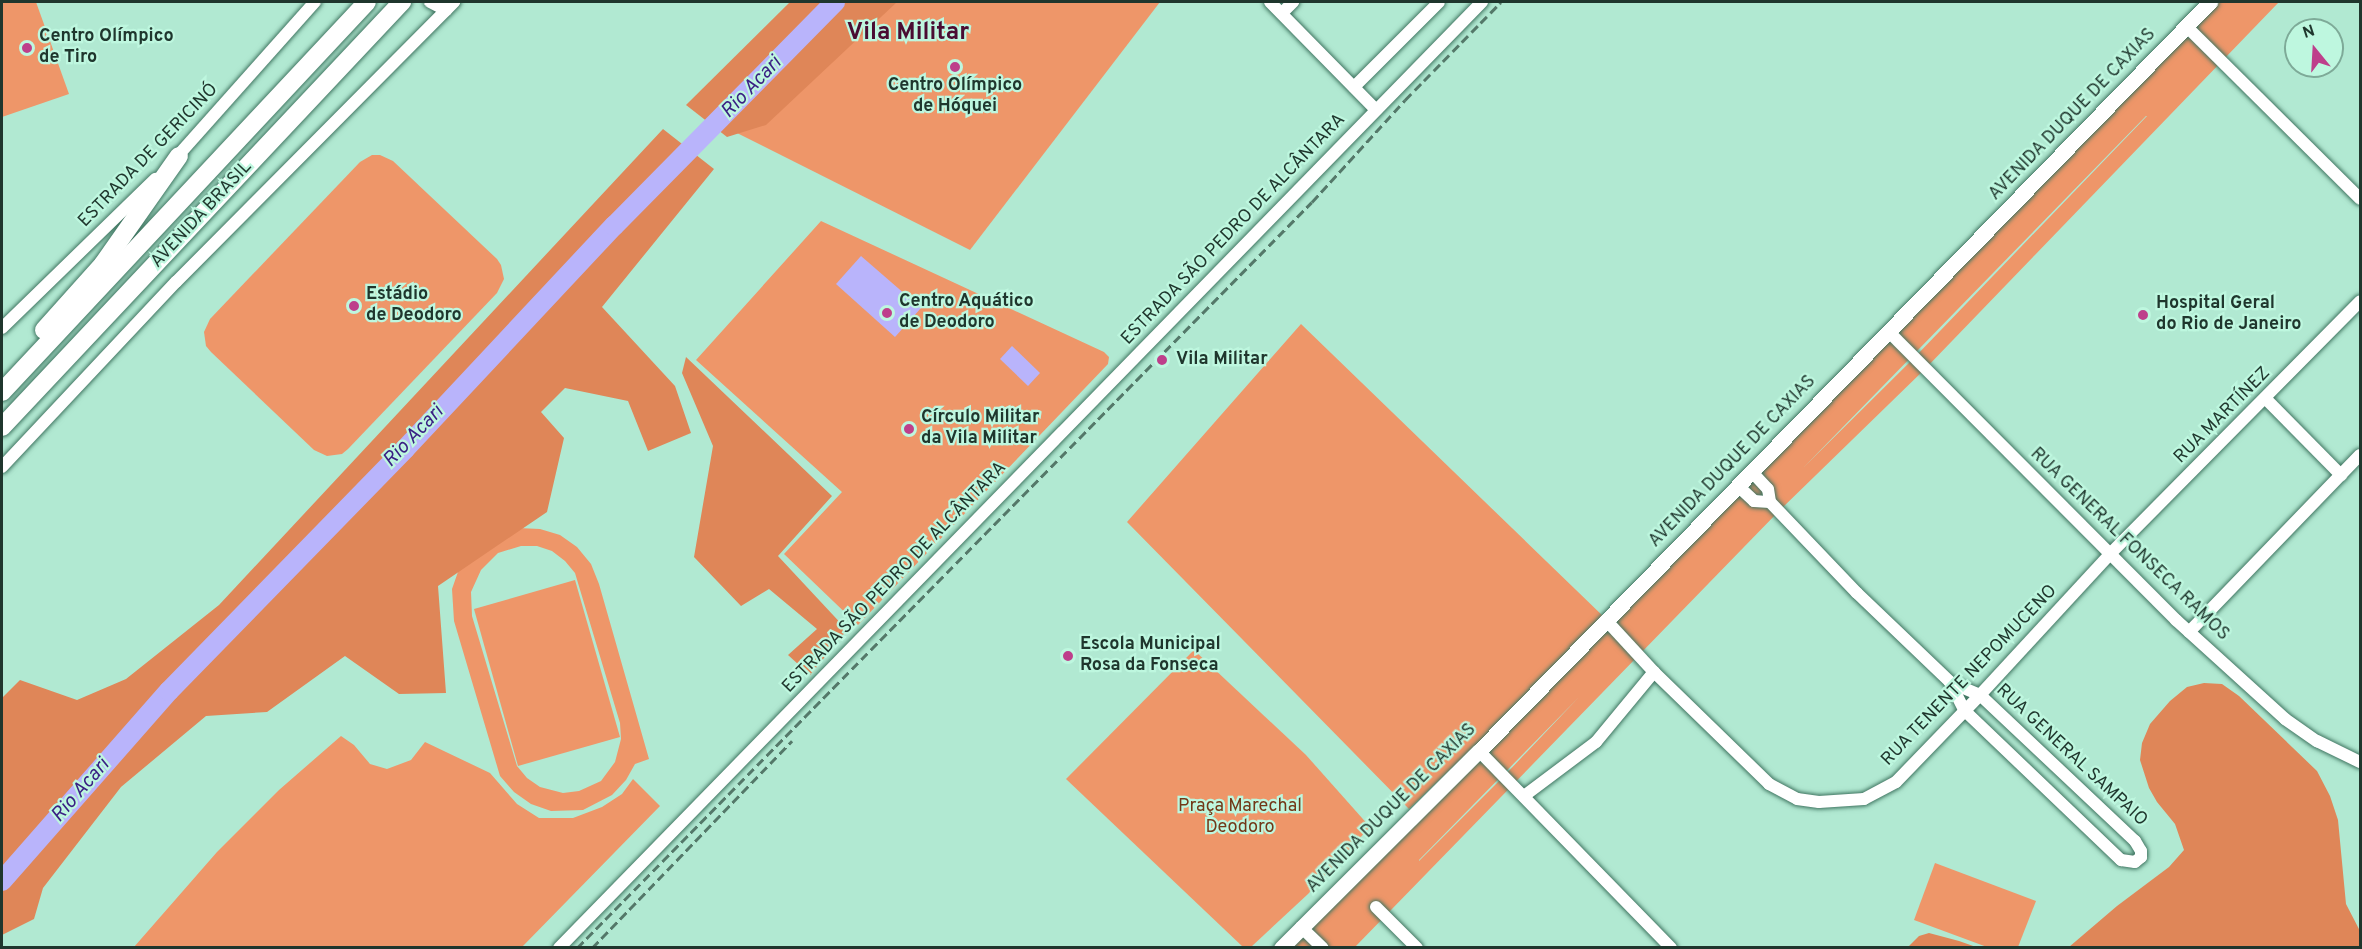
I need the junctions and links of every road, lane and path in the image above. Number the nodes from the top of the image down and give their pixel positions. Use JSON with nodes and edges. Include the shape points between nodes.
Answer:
{"nodes":[{"id":1,"x":315,"y":2,"type":"edge"},
{"id":2,"x":367,"y":2,"type":"edge"},
{"id":3,"x":402,"y":2,"type":"edge"},
{"id":4,"x":430,"y":2,"type":"edge"},
{"id":5,"x":1270,"y":2,"type":"edge"},
{"id":6,"x":1293,"y":2,"type":"edge"},
{"id":7,"x":1439,"y":2,"type":"edge"},
{"id":8,"x":1482,"y":2,"type":"edge"},
{"id":9,"x":2210,"y":2,"type":"edge"},
{"id":10,"x":450,"y":6,"type":"edge"},
{"id":11,"x":1282,"y":13,"type":"junction"},
{"id":12,"x":2186,"y":26,"type":"junction"},
{"id":13,"x":1354,"y":87,"type":"junction"},
{"id":14,"x":1376,"y":110,"type":"junction"},
{"id":15,"x":178,"y":156,"type":"junction"},
{"id":16,"x":2361,"y":199,"type":"edge"},
{"id":17,"x":2361,"y":301,"type":"edge"},
{"id":18,"x":2,"y":328,"type":"edge"},
{"id":19,"x":1889,"y":332,"type":"junction"},
{"id":20,"x":2,"y":379,"type":"edge"},
{"id":21,"x":2,"y":392,"type":"edge"},
{"id":22,"x":2266,"y":399,"type":"junction"},
{"id":23,"x":2,"y":427,"type":"edge"},
{"id":24,"x":2361,"y":455,"type":"edge"},
{"id":25,"x":2,"y":467,"type":"edge"},
{"id":26,"x":1752,"y":472,"type":"junction"},
{"id":27,"x":2341,"y":476,"type":"junction"},
{"id":28,"x":1738,"y":486,"type":"junction"},
{"id":29,"x":1770,"y":501,"type":"junction"},
{"id":30,"x":2109,"y":555,"type":"junction"},
{"id":31,"x":1606,"y":620,"type":"junction"},
{"id":32,"x":2189,"y":632,"type":"junction"},
{"id":33,"x":1654,"y":672,"type":"junction"},
{"id":34,"x":1950,"y":682,"type":"junction"},
{"id":35,"x":1980,"y":695,"type":"junction"},
{"id":36,"x":1965,"y":711,"type":"junction"},
{"id":37,"x":1479,"y":751,"type":"junction"},
{"id":38,"x":2361,"y":762,"type":"edge"},
{"id":39,"x":2062,"y":772,"type":"junction"},
{"id":40,"x":2045,"y":787,"type":"junction"},
{"id":41,"x":1524,"y":796,"type":"junction"},
{"id":42,"x":1376,"y":907,"type":"dead end"},
{"id":43,"x":1301,"y":927,"type":"junction"},
{"id":44,"x":559,"y":948,"type":"edge"},
{"id":45,"x":1281,"y":948,"type":"edge"},
{"id":46,"x":1323,"y":948,"type":"edge"},
{"id":47,"x":1417,"y":948,"type":"edge"},
{"id":48,"x":1671,"y":948,"type":"edge"}],
"edges":[{"from":1,"to":15,"type":"street","name":"ESTRADA DE GERICINÓ"},
{"from":2,"to":21,"type":"highway","name":"AVENIDA BRASIL"},
{"from":3,"to":23,"type":"highway","name":"AVENIDA BRASIL"},
{"from":4,"to":10,"type":"street"},
{"from":5,"to":11,"type":"street"},
{"from":6,"to":11,"type":"street"},
{"from":7,"to":13,"type":"street"},
{"from":8,"to":14,"type":"street","name":"ESTRADA SÃO PEDRO DE ALCÂNTARA"},
{"from":9,"to":12,"type":"main road","name":"AVENIDA DUQUE DE CAXIAS"},
{"from":10,"to":25,"type":"street","via":[[176,282]]},
{"from":11,"to":13,"type":"street"},
{"from":12,"to":16,"type":"street"},
{"from":12,"to":19,"type":"main road","name":"AVENIDA DUQUE DE CAXIAS"},
{"from":13,"to":14,"type":"street"},
{"from":14,"to":44,"type":"street","name":"ESTRADA SÃO PEDRO DE ALCÂNTARA"},
{"from":15,"to":18,"type":"street","name":"ESTRADA DE GERICINÓ"},
{"from":15,"to":20,"type":"highway","via":[[103,264]]},
{"from":17,"to":22,"type":"street","name":"RUA MARTÍNEZ"},
{"from":19,"to":26,"type":"main road","name":"AVENIDA DUQUE DE CAXIAS"},
{"from":19,"to":30,"type":"street","name":"RUA GENERAL FONSECA RAMOS"},
{"from":22,"to":27,"type":"street"},
{"from":22,"to":30,"type":"street","name":"RUA MARTÍNEZ"},
{"from":24,"to":27,"type":"street"},
{"from":26,"to":28,"type":"main road","name":"AVENIDA DUQUE DE CAXIAS"},
{"from":26,"to":29,"type":"street","name":"RUA GENERAL SAMPAIO","via":[[1768,489]]},
{"from":27,"to":32,"type":"street"},
{"from":28,"to":29,"type":"street","name":"RUA GENERAL SAMPAIO","via":[[1754,501]]},
{"from":28,"to":31,"type":"main road","name":"AVENIDA DUQUE DE CAXIAS"},
{"from":29,"to":34,"type":"street","name":"RUA GENERAL SAMPAIO","via":[[1857,593]]},
{"from":30,"to":32,"type":"street","name":"RUA GENERAL FONSECA RAMOS"},
{"from":30,"to":35,"type":"street","name":"RUA TENENTE NEPOMUCENO"},
{"from":31,"to":33,"type":"street","name":"RUA TENENTE NEPOMUCENO"},
{"from":31,"to":37,"type":"main road","name":"AVENIDA DUQUE DE CAXIAS"},
{"from":32,"to":38,"type":"street","name":"RUA GENERAL FONSECA RAMOS","via":[[2285,719],[2317,741]]},
{"from":33,"to":36,"type":"street","name":"RUA TENENTE NEPOMUCENO","via":[[1769,784],[1797,799],[1864,799],[1896,782]]},
{"from":33,"to":41,"type":"street","via":[[1596,742]]},
{"from":34,"to":35,"type":"street","name":"RUA GENERAL SAMPAIO"},
{"from":34,"to":36,"type":"street","name":"RUA GENERAL SAMPAIO"},
{"from":35,"to":36,"type":"street","name":"RUA TENENTE NEPOMUCENO"},
{"from":35,"to":39,"type":"street","name":"RUA GENERAL SAMPAIO"},
{"from":36,"to":40,"type":"street","name":"RUA GENERAL SAMPAIO"},
{"from":37,"to":41,"type":"street"},
{"from":37,"to":43,"type":"main road","name":"AVENIDA DUQUE DE CAXIAS"},
{"from":39,"to":40,"type":"street"},
{"from":39,"to":40,"type":"street","name":"RUA GENERAL SAMPAIO","via":[[2135,841],[2141,851],[2135,862],[2121,860]]},
{"from":41,"to":48,"type":"street"},
{"from":42,"to":47,"type":"street"},
{"from":43,"to":45,"type":"main road","name":"AVENIDA DUQUE DE CAXIAS"},
{"from":43,"to":46,"type":"street"}]}
